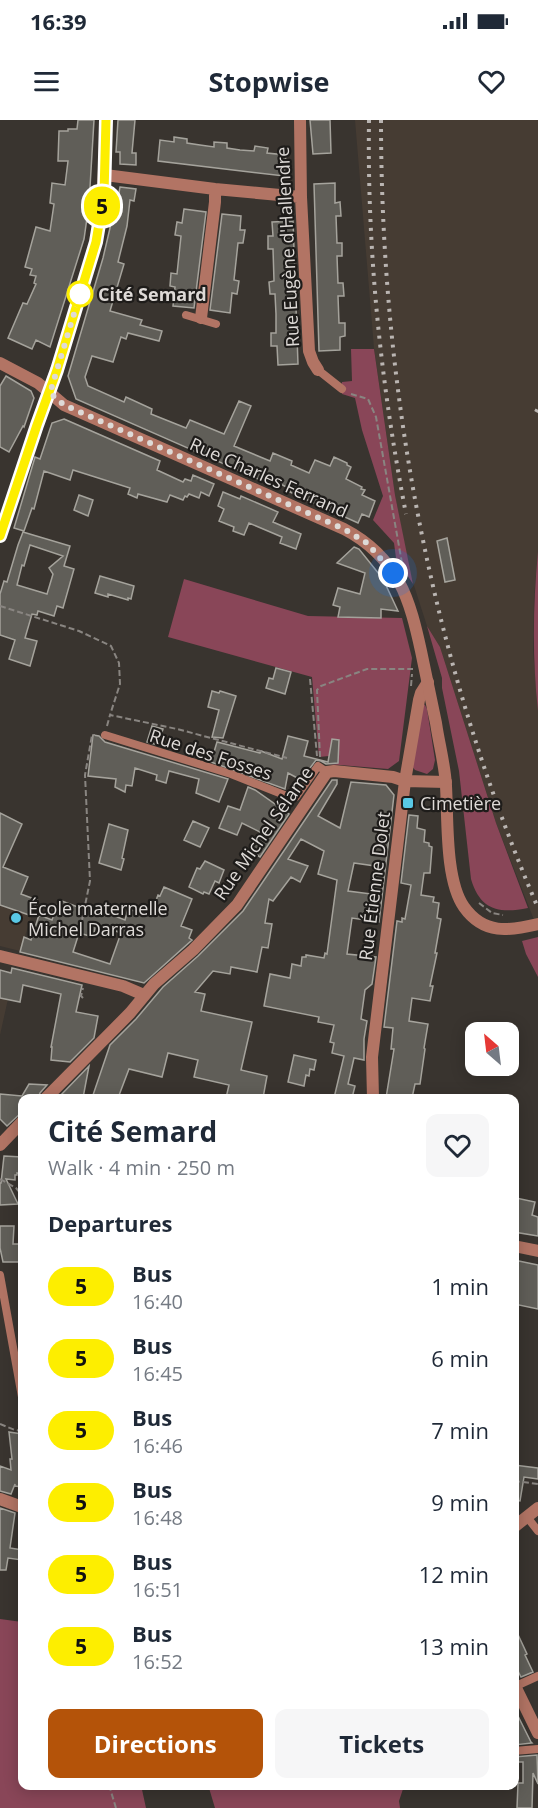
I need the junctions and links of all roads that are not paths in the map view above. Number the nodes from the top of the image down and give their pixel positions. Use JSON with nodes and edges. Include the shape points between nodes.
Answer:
{"nodes":[{"id":1,"x":106,"y":120,"type":"edge"},
{"id":2,"x":300,"y":120,"type":"edge"},
{"id":3,"x":105,"y":175,"type":"junction"},
{"id":4,"x":215,"y":189,"type":"junction"},
{"id":5,"x":301,"y":197,"type":"junction"},
{"id":6,"x":186,"y":315,"type":"dead end"},
{"id":7,"x":201,"y":318,"type":"junction"},
{"id":8,"x":216,"y":324,"type":"dead end"},
{"id":9,"x":0,"y":363,"type":"edge"},
{"id":10,"x":318,"y":370,"type":"joint"},
{"id":11,"x":342,"y":389,"type":"road end"},
{"id":12,"x":50,"y":393,"type":"junction"},
{"id":13,"x":0,"y":536,"type":"edge"},
{"id":14,"x":428,"y":682,"type":"junction"},
{"id":15,"x":105,"y":735,"type":"road end"},
{"id":16,"x":327,"y":772,"type":"junction"},
{"id":17,"x":405,"y":780,"type":"junction"},
{"id":18,"x":446,"y":782,"type":"junction"},
{"id":19,"x":533,"y":925,"type":"edge"},
{"id":20,"x":0,"y":956,"type":"edge"},
{"id":21,"x":144,"y":995,"type":"junction"},
{"id":22,"x":50,"y":1094,"type":"edge"},
{"id":23,"x":373,"y":1094,"type":"edge"},
{"id":24,"x":18,"y":1126,"type":"edge"},
{"id":25,"x":0,"y":1145,"type":"edge"},
{"id":26,"x":519,"y":1247,"type":"edge"},
{"id":27,"x":538,"y":1251,"type":"edge"},
{"id":28,"x":0,"y":1275,"type":"edge"},
{"id":29,"x":18,"y":1375,"type":"edge"},
{"id":30,"x":0,"y":1499,"type":"edge"},
{"id":31,"x":18,"y":1506,"type":"edge"},
{"id":32,"x":538,"y":1508,"type":"edge"},
{"id":33,"x":527,"y":1517,"type":"junction"},
{"id":34,"x":519,"y":1523,"type":"edge"},
{"id":35,"x":538,"y":1531,"type":"edge"},
{"id":36,"x":538,"y":1676,"type":"edge"},
{"id":37,"x":519,"y":1683,"type":"edge"},
{"id":38,"x":519,"y":1693,"type":"edge"},
{"id":39,"x":538,"y":1733,"type":"edge"},
{"id":40,"x":538,"y":1749,"type":"edge"},
{"id":41,"x":519,"y":1751,"type":"edge"}],
"edges":[{"from":1,"to":3,"type":"street"},
{"from":2,"to":5,"type":"street","name":"Rue Eugène d'Hallendre"},
{"from":3,"to":4,"type":"street"},
{"from":3,"to":12,"type":"street","via":[[96,242]]},
{"from":4,"to":5,"type":"street"},
{"from":4,"to":7,"type":"street"},
{"from":5,"to":10,"type":"street","name":"Rue Eugène d'Hallendre","via":[[309,351]]},
{"from":6,"to":7,"type":"lane"},
{"from":7,"to":8,"type":"lane"},
{"from":9,"to":12,"type":"street","name":"Rue Charles Ferrand"},
{"from":10,"to":11,"type":"lane"},
{"from":12,"to":13,"type":"street"},
{"from":12,"to":14,"type":"street","name":"Rue Charles Ferrand","via":[[64,405],[344,529],[367,543],[403,590]]},
{"from":14,"to":17,"type":"street","name":"Rue Étienne Dolet","via":[[419,700]]},
{"from":14,"to":18,"type":"street","name":"Rue Charles Ferrand"},
{"from":15,"to":16,"type":"lane","name":"Rue des Fosses","via":[[231,774],[292,798],[318,766]]},
{"from":16,"to":17,"type":"street","name":"Rue Michel Sélame"},
{"from":16,"to":21,"type":"street","name":"Rue Michel Sélame","via":[[237,905]]},
{"from":17,"to":18,"type":"street","name":"Rue Michel Sélame"},
{"from":17,"to":23,"type":"street","name":"Rue Étienne Dolet","via":[[375,1027]]},
{"from":18,"to":19,"type":"street","name":"Rue Charles Ferrand","via":[[451,870],[459,900],[490,927],[516,930]]},
{"from":20,"to":21,"type":"street","via":[[123,986]]},
{"from":21,"to":22,"type":"street","name":"Rue Michel Sélame"},
{"from":24,"to":25,"type":"street"},
{"from":26,"to":27,"type":"street"},
{"from":28,"to":29,"type":"lane"},
{"from":30,"to":31,"type":"street"},
{"from":32,"to":33,"type":"street"},
{"from":33,"to":34,"type":"street"},
{"from":33,"to":35,"type":"lane"},
{"from":36,"to":37,"type":"lane"},
{"from":38,"to":39,"type":"street"},
{"from":40,"to":41,"type":"lane"}]}
